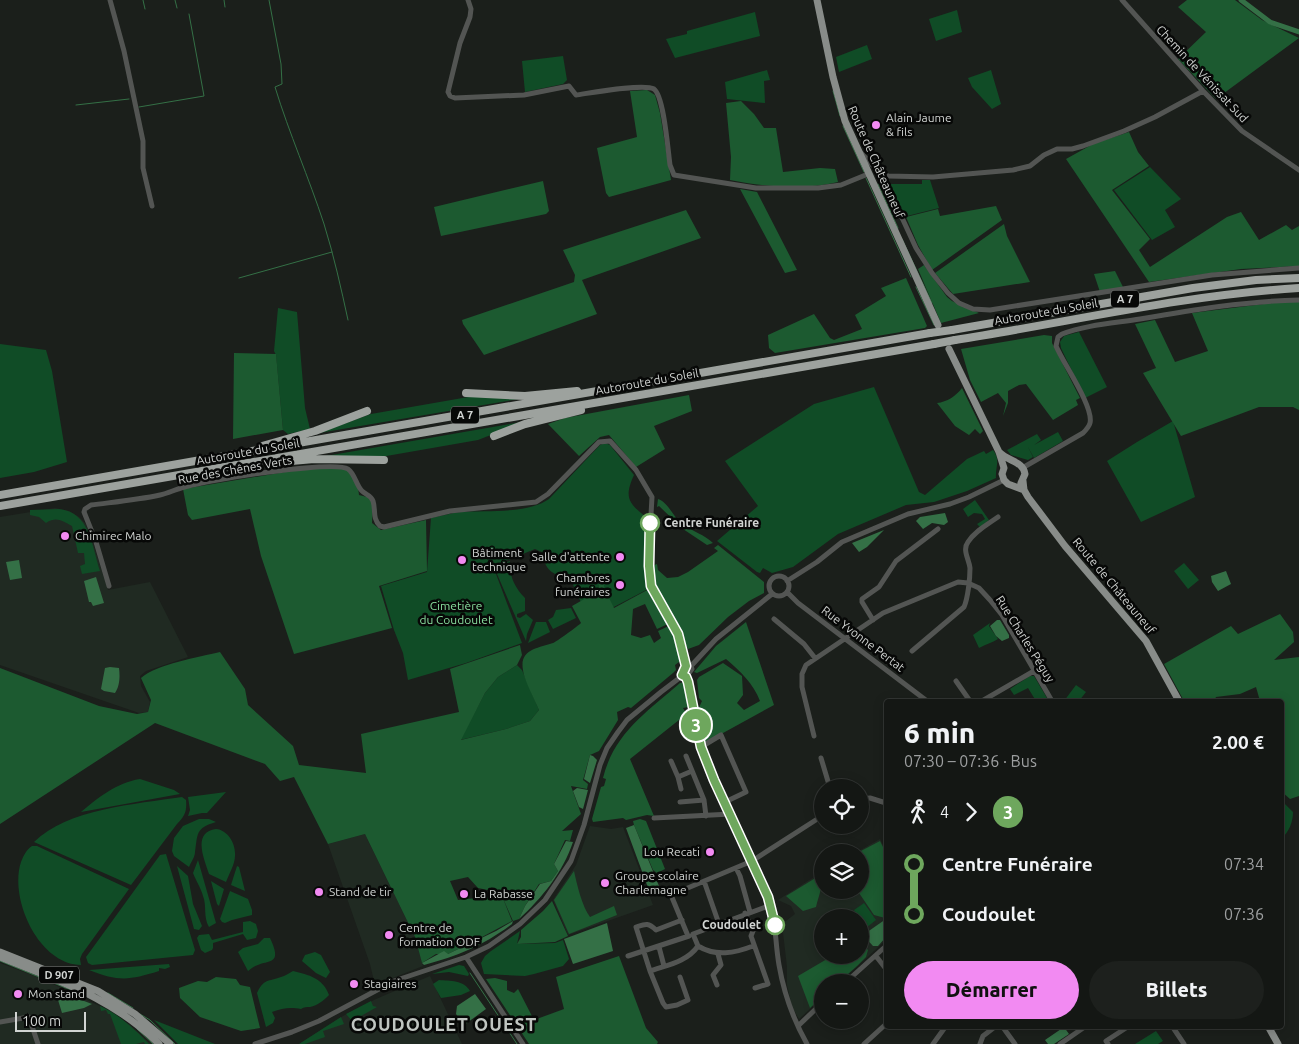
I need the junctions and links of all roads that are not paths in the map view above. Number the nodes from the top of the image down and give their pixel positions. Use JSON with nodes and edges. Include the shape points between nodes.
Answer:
{"nodes":[{"id":1,"x":110,"y":0,"type":"edge"},
{"id":2,"x":468,"y":0,"type":"edge"},
{"id":3,"x":817,"y":0,"type":"edge"},
{"id":4,"x":1122,"y":0,"type":"edge"},
{"id":5,"x":1203,"y":91,"type":"junction"},
{"id":6,"x":858,"y":151,"type":"junction"},
{"id":7,"x":878,"y":170,"type":"junction"},
{"id":8,"x":1299,"y":170,"type":"edge"},
{"id":9,"x":868,"y":174,"type":"junction"},
{"id":10,"x":152,"y":206,"type":"dead end"},
{"id":11,"x":1299,"y":268,"type":"edge"},
{"id":12,"x":1299,"y":278,"type":"edge"},
{"id":13,"x":1299,"y":288,"type":"edge"},
{"id":14,"x":1299,"y":300,"type":"edge"},
{"id":15,"x":938,"y":325,"type":"dead end"},
{"id":16,"x":949,"y":349,"type":"dead end"},
{"id":17,"x":688,"y":386,"type":"junction"},
{"id":18,"x":609,"y":390,"type":"junction"},
{"id":19,"x":466,"y":393,"type":"dead end"},
{"id":20,"x":367,"y":411,"type":"dead end"},
{"id":21,"x":494,"y":436,"type":"dead end"},
{"id":22,"x":999,"y":452,"type":"junction"},
{"id":23,"x":237,"y":454,"type":"junction"},
{"id":24,"x":384,"y":460,"type":"dead end"},
{"id":25,"x":1012,"y":462,"type":"junction"},
{"id":26,"x":238,"y":465,"type":"junction"},
{"id":27,"x":1024,"y":467,"type":"junction"},
{"id":28,"x":1004,"y":468,"type":"junction"},
{"id":29,"x":1004,"y":480,"type":"junction"},
{"id":30,"x":1023,"y":481,"type":"junction"},
{"id":31,"x":1014,"y":485,"type":"junction"},
{"id":32,"x":1024,"y":490,"type":"junction"},
{"id":33,"x":0,"y":495,"type":"edge"},
{"id":34,"x":0,"y":506,"type":"edge"},
{"id":35,"x":998,"y":517,"type":"dead end"},
{"id":36,"x":938,"y":528,"type":"dead end"},
{"id":37,"x":787,"y":581,"type":"junction"},
{"id":38,"x":968,"y":583,"type":"junction"},
{"id":39,"x":109,"y":586,"type":"dead end"},
{"id":40,"x":787,"y":592,"type":"junction"},
{"id":41,"x":772,"y":594,"type":"junction"},
{"id":42,"x":774,"y":619,"type":"dead end"},
{"id":43,"x":873,"y":620,"type":"junction"},
{"id":44,"x":845,"y":639,"type":"junction"},
{"id":45,"x":912,"y":650,"type":"dead end"},
{"id":46,"x":814,"y":658,"type":"junction"},
{"id":47,"x":689,"y":666,"type":"junction"},
{"id":48,"x":1034,"y":672,"type":"junction"},
{"id":49,"x":684,"y":677,"type":"junction"},
{"id":50,"x":956,"y":681,"type":"dead end"},
{"id":51,"x":924,"y":699,"type":"edge"},
{"id":52,"x":969,"y":699,"type":"edge"},
{"id":53,"x":986,"y":699,"type":"edge"},
{"id":54,"x":1051,"y":699,"type":"edge"},
{"id":55,"x":1178,"y":699,"type":"edge"},
{"id":56,"x":814,"y":736,"type":"dead end"},
{"id":57,"x":701,"y":747,"type":"junction"},
{"id":58,"x":686,"y":756,"type":"dead end"},
{"id":59,"x":821,"y":758,"type":"dead end"},
{"id":60,"x":671,"y":761,"type":"dead end"},
{"id":61,"x":692,"y":771,"type":"junction"},
{"id":62,"x":678,"y":777,"type":"junction"},
{"id":63,"x":827,"y":779,"type":"edge"},
{"id":64,"x":681,"y":789,"type":"dead end"},
{"id":65,"x":869,"y":798,"type":"edge"},
{"id":66,"x":704,"y":800,"type":"junction"},
{"id":67,"x":680,"y":802,"type":"dead end"},
{"id":68,"x":725,"y":802,"type":"junction"},
{"id":69,"x":884,"y":802,"type":"edge"},
{"id":70,"x":731,"y":814,"type":"junction"},
{"id":71,"x":706,"y":816,"type":"junction"},
{"id":72,"x":654,"y":818,"type":"dead end"},
{"id":73,"x":814,"y":821,"type":"edge"},
{"id":74,"x":752,"y":861,"type":"junction"},
{"id":75,"x":736,"y":868,"type":"junction"},
{"id":76,"x":704,"y":881,"type":"junction"},
{"id":77,"x":771,"y":905,"type":"junction"},
{"id":78,"x":748,"y":913,"type":"junction"},
{"id":79,"x":682,"y":920,"type":"junction"},
{"id":80,"x":719,"y":924,"type":"junction"},
{"id":81,"x":691,"y":935,"type":"junction"},
{"id":82,"x":658,"y":946,"type":"junction"},
{"id":83,"x":698,"y":946,"type":"junction"},
{"id":84,"x":753,"y":946,"type":"junction"},
{"id":85,"x":884,"y":948,"type":"edge"},
{"id":86,"x":643,"y":951,"type":"junction"},
{"id":87,"x":0,"y":952,"type":"edge"},
{"id":88,"x":718,"y":954,"type":"junction"},
{"id":89,"x":628,"y":956,"type":"dead end"},
{"id":90,"x":876,"y":956,"type":"junction"},
{"id":91,"x":0,"y":957,"type":"edge"},
{"id":92,"x":466,"y":957,"type":"junction"},
{"id":93,"x":664,"y":966,"type":"junction"},
{"id":94,"x":884,"y":966,"type":"edge"},
{"id":95,"x":650,"y":971,"type":"junction"},
{"id":96,"x":855,"y":974,"type":"edge"},
{"id":97,"x":680,"y":978,"type":"dead end"},
{"id":98,"x":717,"y":985,"type":"dead end"},
{"id":99,"x":754,"y":988,"type":"dead end"},
{"id":100,"x":814,"y":1011,"type":"edge"},
{"id":101,"x":0,"y":1022,"type":"edge"},
{"id":102,"x":798,"y":1026,"type":"junction"},
{"id":103,"x":884,"y":1026,"type":"edge"},
{"id":104,"x":944,"y":1029,"type":"edge"},
{"id":105,"x":992,"y":1029,"type":"edge"},
{"id":106,"x":1004,"y":1029,"type":"edge"},
{"id":107,"x":1082,"y":1029,"type":"edge"},
{"id":108,"x":1124,"y":1029,"type":"edge"},
{"id":109,"x":1174,"y":1029,"type":"edge"},
{"id":110,"x":1270,"y":1029,"type":"edge"},
{"id":111,"x":38,"y":1044,"type":"edge"},
{"id":112,"x":159,"y":1044,"type":"edge"},
{"id":113,"x":170,"y":1044,"type":"edge"},
{"id":114,"x":255,"y":1044,"type":"edge"},
{"id":115,"x":523,"y":1044,"type":"edge"},
{"id":116,"x":807,"y":1044,"type":"edge"},
{"id":117,"x":864,"y":1044,"type":"edge"},
{"id":118,"x":933,"y":1044,"type":"edge"},
{"id":119,"x":980,"y":1044,"type":"edge"},
{"id":120,"x":1015,"y":1044,"type":"edge"},
{"id":121,"x":1060,"y":1044,"type":"edge"},
{"id":122,"x":1108,"y":1044,"type":"edge"},
{"id":123,"x":1184,"y":1044,"type":"edge"},
{"id":124,"x":1278,"y":1044,"type":"edge"}],
"edges":[{"from":1,"to":10,"type":"street","via":[[124,51]]},
{"from":2,"to":9,"type":"street","via":[[470,17],[460,43],[448,92],[450,96],[524,95],[569,86],[576,95],[614,89],[653,89],[661,104],[674,175],[756,188],[818,188],[841,185]]},
{"from":3,"to":6,"type":"main road","name":"Route de Châteauneuf","via":[[840,109]]},
{"from":4,"to":5,"type":"street","name":"Chemin de Vénissat Sud"},
{"from":5,"to":7,"type":"street","via":[[1155,118],[1083,146],[1057,149],[1030,166],[933,177],[888,176]]},
{"from":5,"to":8,"type":"street","name":"Chemin de Vénissat Sud","via":[[1242,131]]},
{"from":6,"to":7,"type":"street"},
{"from":6,"to":9,"type":"main road","name":"Route de Châteauneuf"},
{"from":7,"to":11,"type":"street","via":[[928,267],[953,299],[973,309],[990,310],[1212,275]]},
{"from":9,"to":15,"type":"main road","name":"Route de Châteauneuf"},
{"from":12,"to":18,"type":"highway","name":"Autoroute du Soleil","number":"A 7","bridge":true,"via":[[1193,288]]},
{"from":13,"to":17,"type":"highway","name":"Autoroute du Soleil","number":"A 7","bridge":true,"via":[[1195,298]]},
{"from":14,"to":27,"type":"street","via":[[1195,310],[1062,334],[1056,346],[1086,403],[1090,424],[1083,432]]},
{"from":16,"to":22,"type":"main road"},
{"from":17,"to":21,"type":"highway","via":[[670,394],[525,424]]},
{"from":17,"to":26,"type":"highway","name":"Autoroute du Soleil","number":"A 7"},
{"from":18,"to":19,"type":"highway","via":[[525,396]]},
{"from":18,"to":23,"type":"highway","name":"Autoroute du Soleil","number":"A 7"},
{"from":20,"to":23,"type":"highway","via":[[315,431]]},
{"from":22,"to":25,"type":"main road"},
{"from":22,"to":28,"type":"main road"},
{"from":23,"to":33,"type":"highway","name":"Autoroute du Soleil","number":"A 7"},
{"from":24,"to":26,"type":"highway","via":[[314,459]]},
{"from":25,"to":27,"type":"main road"},
{"from":25,"to":28,"type":"main road"},
{"from":26,"to":34,"type":"highway","name":"Autoroute du Soleil","number":"A 7"},
{"from":27,"to":30,"type":"main road","name":"Route de Châteauneuf"},
{"from":28,"to":29,"type":"main road"},
{"from":29,"to":31,"type":"main road","name":"Route de Châteauneuf"},
{"from":29,"to":37,"type":"street","via":[[969,497],[908,514],[842,542]]},
{"from":30,"to":31,"type":"main road"},
{"from":30,"to":32,"type":"main road","name":"Route de Châteauneuf"},
{"from":31,"to":32,"type":"main road","name":"Route de Châteauneuf"},
{"from":32,"to":55,"type":"main road","name":"Route de Châteauneuf","via":[[1065,546],[1146,641]]},
{"from":35,"to":38,"type":"street","via":[[967,542]]},
{"from":36,"to":43,"type":"street","via":[[896,561],[879,587],[862,599]]},
{"from":37,"to":40,"type":"street"},
{"from":37,"to":41,"type":"street","via":[[781,577],[773,578],[769,586]]},
{"from":38,"to":43,"type":"street","via":[[951,583]]},
{"from":38,"to":45,"type":"street","via":[[964,607]]},
{"from":38,"to":48,"type":"street","name":"Rue Charles Péguy","via":[[979,588],[996,608]]},
{"from":39,"to":47,"type":"street","name":"Rue des Chênes Verts","via":[[84,512],[91,505],[160,495],[221,480],[302,468],[336,467],[349,470],[361,490],[372,497],[375,519],[384,527],[450,511],[536,502],[606,440],[630,462],[652,497],[651,586],[678,634]]},
{"from":40,"to":41,"type":"street","via":[[778,596]]},
{"from":40,"to":44,"type":"street","name":"Rue Yvonne Pertat"},
{"from":41,"to":47,"type":"street","via":[[716,639]]},
{"from":42,"to":46,"type":"street","via":[[804,644]]},
{"from":43,"to":44,"type":"street"},
{"from":44,"to":46,"type":"street"},
{"from":44,"to":51,"type":"street","name":"Rue Yvonne Pertat"},
{"from":46,"to":56,"type":"street","via":[[806,665],[801,678]]},
{"from":47,"to":49,"type":"street"},
{"from":48,"to":53,"type":"street"},
{"from":48,"to":54,"type":"street","name":"Rue Charles Péguy"},
{"from":49,"to":57,"type":"street"},
{"from":49,"to":92,"type":"street","via":[[675,680],[627,720],[607,748],[577,847],[554,888],[510,932]]},
{"from":50,"to":52,"type":"street"},
{"from":57,"to":68,"type":"street"},
{"from":57,"to":68,"type":"street","via":[[721,735],[746,792]]},
{"from":58,"to":61,"type":"street"},
{"from":59,"to":63,"type":"street"},
{"from":60,"to":62,"type":"street"},
{"from":61,"to":62,"type":"street"},
{"from":61,"to":66,"type":"street"},
{"from":62,"to":64,"type":"street"},
{"from":65,"to":69,"type":"street"},
{"from":66,"to":67,"type":"street"},
{"from":66,"to":71,"type":"street"},
{"from":68,"to":70,"type":"street"},
{"from":70,"to":71,"type":"street"},
{"from":70,"to":74,"type":"street"},
{"from":71,"to":72,"type":"street"},
{"from":73,"to":74,"type":"street"},
{"from":74,"to":75,"type":"street"},
{"from":74,"to":77,"type":"street"},
{"from":75,"to":76,"type":"street"},
{"from":75,"to":78,"type":"street"},
{"from":76,"to":79,"type":"street","via":[[671,895]]},
{"from":76,"to":80,"type":"street"},
{"from":77,"to":78,"type":"street"},
{"from":77,"to":102,"type":"street","via":[[782,981]]},
{"from":78,"to":80,"type":"street"},
{"from":78,"to":84,"type":"street"},
{"from":79,"to":81,"type":"street"},
{"from":79,"to":86,"type":"street","via":[[656,930],[646,923],[636,927]]},
{"from":80,"to":81,"type":"street"},
{"from":81,"to":82,"type":"street"},
{"from":81,"to":83,"type":"street"},
{"from":82,"to":86,"type":"street"},
{"from":82,"to":93,"type":"street"},
{"from":83,"to":88,"type":"street"},
{"from":83,"to":93,"type":"street","via":[[689,956]]},
{"from":84,"to":88,"type":"street"},
{"from":84,"to":99,"type":"street","via":[[768,984]]},
{"from":85,"to":90,"type":"street"},
{"from":86,"to":89,"type":"street"},
{"from":86,"to":95,"type":"street"},
{"from":87,"to":113,"type":"main road","number":"D 907","via":[[98,991],[135,1014]]},
{"from":88,"to":98,"type":"street","via":[[721,965],[714,975]]},
{"from":90,"to":94,"type":"street"},
{"from":90,"to":96,"type":"street"},
{"from":91,"to":112,"type":"main road","number":"D 907","via":[[98,998],[137,1024]]},
{"from":92,"to":114,"type":"street","via":[[394,982],[319,1021]]},
{"from":92,"to":115,"type":"street"},
{"from":93,"to":95,"type":"street"},
{"from":95,"to":97,"type":"street","via":[[666,1007],[688,1000]]},
{"from":100,"to":102,"type":"street"},
{"from":101,"to":111,"type":"street","via":[[29,1017]]},
{"from":102,"to":116,"type":"street"},
{"from":103,"to":117,"type":"street"},
{"from":104,"to":118,"type":"street"},
{"from":105,"to":119,"type":"street","via":[[983,1036]]},
{"from":106,"to":120,"type":"street"},
{"from":107,"to":121,"type":"street"},
{"from":108,"to":122,"type":"street","via":[[1106,1041]]},
{"from":109,"to":123,"type":"street"},
{"from":110,"to":124,"type":"main road"}]}
